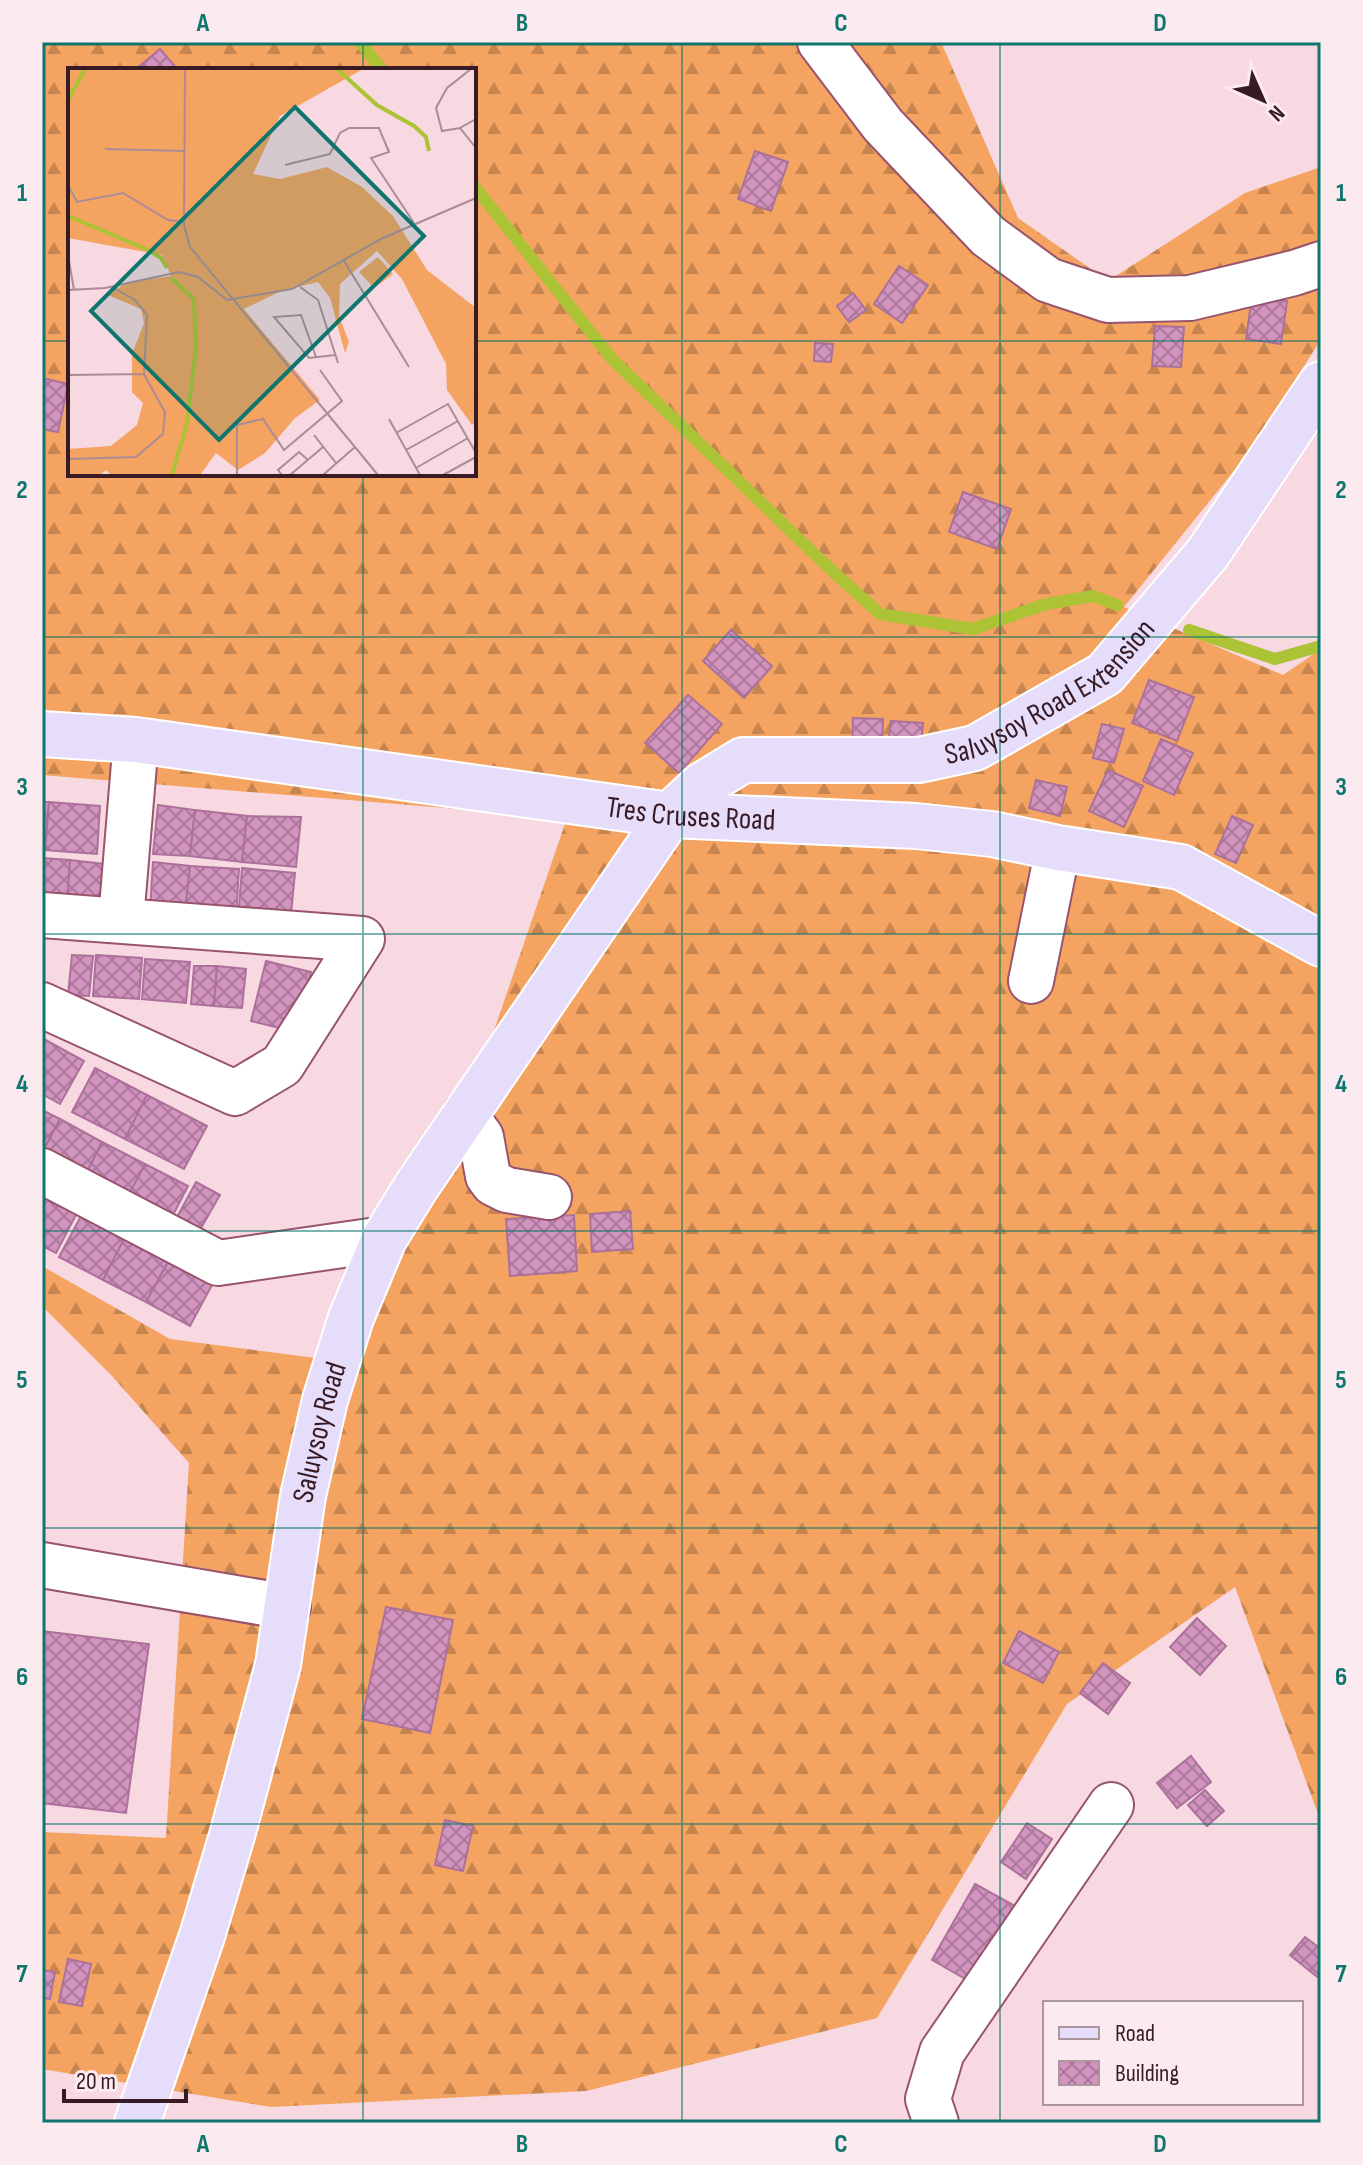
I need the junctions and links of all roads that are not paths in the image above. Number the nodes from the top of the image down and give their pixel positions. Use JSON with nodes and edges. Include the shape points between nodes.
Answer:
{"nodes":[{"id":1,"x":820,"y":42,"type":"edge"},
{"id":2,"x":1321,"y":264,"type":"edge"},
{"id":3,"x":1321,"y":384,"type":"edge"},
{"id":4,"x":42,"y":734,"type":"edge"},
{"id":5,"x":136,"y":740,"type":"junction"},
{"id":6,"x":670,"y":815,"type":"junction"},
{"id":7,"x":1058,"y":848,"type":"junction"},
{"id":8,"x":42,"y":915,"type":"edge"},
{"id":9,"x":121,"y":920,"type":"junction"},
{"id":10,"x":1321,"y":944,"type":"edge"},
{"id":11,"x":1031,"y":981,"type":"dead end"},
{"id":12,"x":42,"y":1005,"type":"edge"},
{"id":13,"x":465,"y":1115,"type":"junction"},
{"id":14,"x":42,"y":1171,"type":"edge"},
{"id":15,"x":549,"y":1197,"type":"dead end"},
{"id":16,"x":384,"y":1239,"type":"junction"},
{"id":17,"x":42,"y":1565,"type":"edge"},
{"id":18,"x":288,"y":1607,"type":"junction"},
{"id":19,"x":1111,"y":1805,"type":"dead end"},
{"id":20,"x":137,"y":2123,"type":"edge"},
{"id":21,"x":936,"y":2123,"type":"edge"}],
"edges":[{"from":1,"to":2,"type":"street","via":[[883,125],[988,236],[1048,280],[1108,300],[1190,298]]},
{"from":3,"to":6,"type":"main road","name":"Saluysoy Road Extension","via":[[1208,553],[1105,674],[975,748],[919,760],[743,760],[702,785]]},
{"from":4,"to":5,"type":"main road","name":"Tres Cruses Road"},
{"from":5,"to":6,"type":"main road","name":"Tres Cruses Road"},
{"from":5,"to":9,"type":"street"},
{"from":6,"to":7,"type":"main road","name":"Tres Cruses Road","via":[[916,826]]},
{"from":6,"to":13,"type":"main road","name":"Saluysoy Road"},
{"from":7,"to":10,"type":"main road","name":"Tres Cruses Road","via":[[1181,867]]},
{"from":7,"to":11,"type":"street"},
{"from":8,"to":9,"type":"street"},
{"from":9,"to":12,"type":"street","via":[[362,939],[282,1065],[235,1093]]},
{"from":13,"to":15,"type":"street","via":[[481,1137],[493,1183]]},
{"from":13,"to":16,"type":"main road","name":"Saluysoy Road"},
{"from":14,"to":16,"type":"street","via":[[218,1263]]},
{"from":16,"to":18,"type":"main road","name":"Saluysoy Road","via":[[325,1400],[303,1496]]},
{"from":17,"to":18,"type":"street"},
{"from":18,"to":20,"type":"main road","name":"Saluysoy Road","via":[[278,1665],[233,1832]]},
{"from":19,"to":21,"type":"street","via":[[942,2052],[928,2099]]}]}
